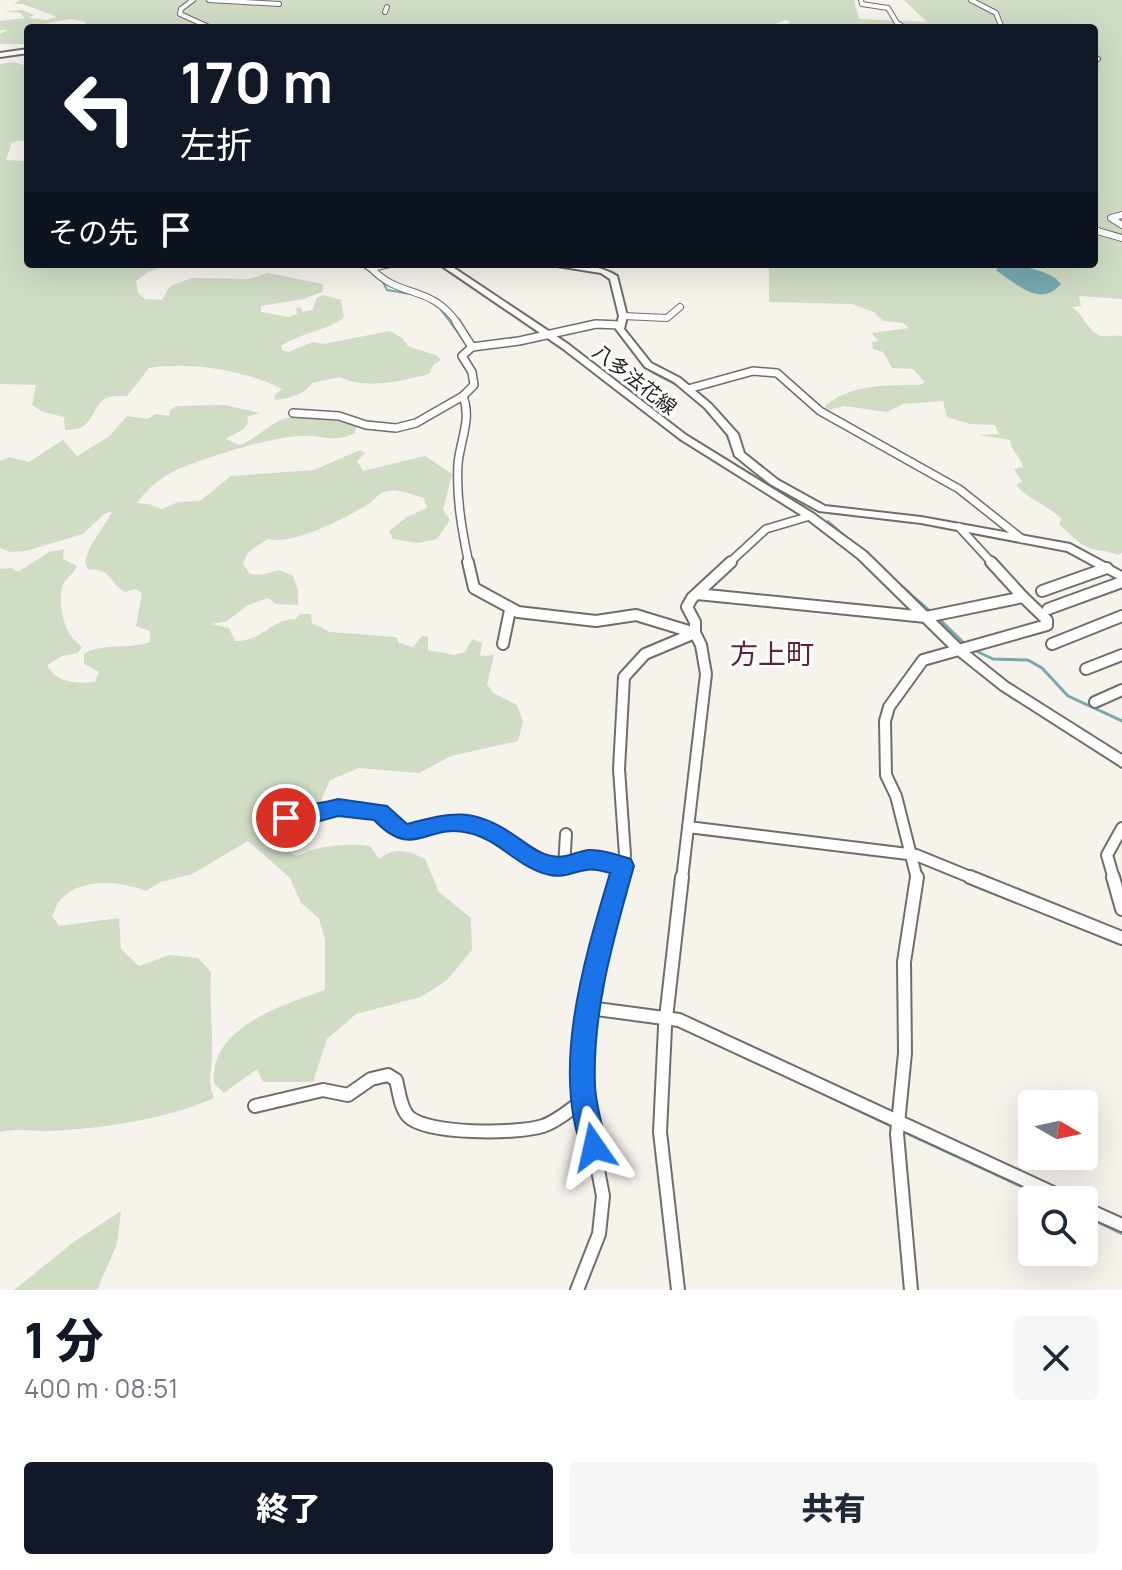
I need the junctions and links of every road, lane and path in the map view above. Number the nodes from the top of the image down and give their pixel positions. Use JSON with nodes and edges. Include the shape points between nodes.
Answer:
{"nodes":[{"id":1,"x":193,"y":0,"type":"edge"},
{"id":2,"x":209,"y":0,"type":"edge"},
{"id":3,"x":861,"y":0,"type":"edge"},
{"id":4,"x":971,"y":0,"type":"edge"},
{"id":5,"x":279,"y":4,"type":"dead end"},
{"id":6,"x":202,"y":24,"type":"edge"},
{"id":7,"x":899,"y":24,"type":"edge"},
{"id":8,"x":1000,"y":24,"type":"edge"},
{"id":9,"x":24,"y":52,"type":"edge"},
{"id":10,"x":0,"y":55,"type":"edge"},
{"id":11,"x":1122,"y":215,"type":"edge"},
{"id":12,"x":1122,"y":225,"type":"edge"},
{"id":13,"x":1098,"y":231,"type":"edge"},
{"id":14,"x":1122,"y":238,"type":"edge"},
{"id":15,"x":370,"y":268,"type":"edge"},
{"id":16,"x":449,"y":268,"type":"edge"},
{"id":17,"x":583,"y":268,"type":"edge"},
{"id":18,"x":680,"y":307,"type":"dead end"},
{"id":19,"x":622,"y":321,"type":"junction"},
{"id":20,"x":549,"y":335,"type":"junction"},
{"id":21,"x":472,"y":347,"type":"junction"},
{"id":22,"x":688,"y":389,"type":"junction"},
{"id":23,"x":463,"y":396,"type":"junction"},
{"id":24,"x":293,"y":413,"type":"dead end"},
{"id":25,"x":817,"y":512,"type":"junction"},
{"id":26,"x":959,"y":527,"type":"junction"},
{"id":27,"x":1022,"y":539,"type":"junction"},
{"id":28,"x":1107,"y":568,"type":"junction"},
{"id":29,"x":1122,"y":580,"type":"edge"},
{"id":30,"x":1042,"y":591,"type":"dead end"},
{"id":31,"x":697,"y":594,"type":"junction"},
{"id":32,"x":1023,"y":597,"type":"junction"},
{"id":33,"x":1048,"y":609,"type":"dead end"},
{"id":34,"x":510,"y":610,"type":"junction"},
{"id":35,"x":931,"y":615,"type":"junction"},
{"id":36,"x":1122,"y":616,"type":"edge"},
{"id":37,"x":695,"y":633,"type":"junction"},
{"id":38,"x":503,"y":644,"type":"dead end"},
{"id":39,"x":1052,"y":644,"type":"dead end"},
{"id":40,"x":966,"y":648,"type":"junction"},
{"id":41,"x":1122,"y":655,"type":"edge"},
{"id":42,"x":1086,"y":669,"type":"dead end"},
{"id":43,"x":1122,"y":690,"type":"edge"},
{"id":44,"x":1095,"y":702,"type":"dead end"},
{"id":45,"x":1122,"y":762,"type":"edge"},
{"id":46,"x":278,"y":815,"type":"dead end"},
{"id":47,"x":688,"y":827,"type":"junction"},
{"id":48,"x":1122,"y":828,"type":"edge"},
{"id":49,"x":566,"y":834,"type":"dead end"},
{"id":50,"x":911,"y":854,"type":"junction"},
{"id":51,"x":623,"y":866,"type":"junction"},
{"id":52,"x":564,"y":867,"type":"junction"},
{"id":53,"x":1122,"y":909,"type":"edge"},
{"id":54,"x":1122,"y":938,"type":"edge"},
{"id":55,"x":589,"y":1008,"type":"junction"},
{"id":56,"x":667,"y":1016,"type":"junction"},
{"id":57,"x":585,"y":1099,"type":"junction"},
{"id":58,"x":255,"y":1106,"type":"dead end"},
{"id":59,"x":897,"y":1125,"type":"junction"},
{"id":60,"x":1036,"y":1186,"type":"edge"},
{"id":61,"x":1098,"y":1214,"type":"edge"},
{"id":62,"x":1122,"y":1225,"type":"edge"},
{"id":63,"x":577,"y":1290,"type":"edge"},
{"id":64,"x":678,"y":1290,"type":"edge"},
{"id":65,"x":911,"y":1290,"type":"edge"}],
"edges":[{"from":1,"to":6,"type":"street","via":[[180,14]]},
{"from":2,"to":5,"type":"street"},
{"from":3,"to":7,"type":"street","via":[[888,8]]},
{"from":4,"to":8,"type":"street","via":[[996,13]]},
{"from":9,"to":10,"type":"main road"},
{"from":11,"to":12,"type":"street","via":[[1111,218]]},
{"from":13,"to":14,"type":"street"},
{"from":15,"to":21,"type":"street","via":[[396,290],[439,301]]},
{"from":16,"to":20,"type":"main road","name":"八多法花線"},
{"from":17,"to":19,"type":"main road","name":"八多法花線","via":[[614,278]]},
{"from":18,"to":19,"type":"street","via":[[667,318]]},
{"from":19,"to":20,"type":"street"},
{"from":19,"to":22,"type":"main road","name":"八多法花線","via":[[623,335],[648,365]]},
{"from":20,"to":21,"type":"street"},
{"from":20,"to":25,"type":"main road","name":"八多法花線","via":[[659,421]]},
{"from":21,"to":23,"type":"street","via":[[462,358],[474,385]]},
{"from":22,"to":25,"type":"main road","name":"八多法花線","via":[[733,434],[739,454]]},
{"from":22,"to":27,"type":"street","via":[[761,370],[784,376],[825,416],[979,501]]},
{"from":23,"to":24,"type":"street","via":[[416,423],[396,428]]},
{"from":23,"to":34,"type":"street","via":[[468,418],[458,462],[462,534],[474,588]]},
{"from":25,"to":26,"type":"main road","name":"八多法花線"},
{"from":25,"to":31,"type":"street","via":[[766,529]]},
{"from":25,"to":35,"type":"main road","name":"八多法花線"},
{"from":26,"to":27,"type":"main road","name":"八多法花線"},
{"from":26,"to":32,"type":"street"},
{"from":27,"to":28,"type":"main road","name":"八多法花線","via":[[1070,548]]},
{"from":28,"to":29,"type":"main road","name":"八多法花線"},
{"from":28,"to":30,"type":"street"},
{"from":29,"to":33,"type":"street"},
{"from":31,"to":35,"type":"street"},
{"from":31,"to":37,"type":"street","via":[[687,607]]},
{"from":32,"to":35,"type":"street"},
{"from":32,"to":40,"type":"street","via":[[1047,625]]},
{"from":34,"to":37,"type":"street","via":[[596,621],[636,615]]},
{"from":34,"to":38,"type":"street"},
{"from":35,"to":40,"type":"main road","name":"八多法花線"},
{"from":36,"to":39,"type":"street"},
{"from":37,"to":47,"type":"street","via":[[706,674]]},
{"from":37,"to":51,"type":"street","via":[[655,648],[630,665],[624,677],[619,769]]},
{"from":40,"to":45,"type":"main road","name":"八多法花線","via":[[1004,686]]},
{"from":40,"to":50,"type":"street","via":[[923,660],[889,707],[885,721],[886,775]]},
{"from":41,"to":42,"type":"street"},
{"from":43,"to":44,"type":"street"},
{"from":46,"to":52,"type":"street","via":[[295,819],[338,808],[380,812],[407,833],[450,821],[471,824],[493,832],[536,862]]},
{"from":47,"to":50,"type":"street"},
{"from":47,"to":56,"type":"street"},
{"from":48,"to":53,"type":"street","via":[[1107,855]]},
{"from":49,"to":52,"type":"street"},
{"from":50,"to":54,"type":"street"},
{"from":50,"to":59,"type":"street","via":[[917,878],[904,962],[905,1053]]},
{"from":51,"to":52,"type":"street","via":[[590,859]]},
{"from":51,"to":55,"type":"street","via":[[596,961]]},
{"from":55,"to":56,"type":"street"},
{"from":55,"to":57,"type":"street"},
{"from":56,"to":59,"type":"street"},
{"from":56,"to":64,"type":"street","via":[[660,1132]]},
{"from":57,"to":58,"type":"street","via":[[555,1120],[522,1129],[419,1124],[407,1115],[396,1080],[388,1075],[371,1079],[348,1095],[323,1090]]},
{"from":57,"to":63,"type":"street","via":[[603,1196],[599,1234]]},
{"from":59,"to":60,"type":"street"},
{"from":59,"to":65,"type":"street"},
{"from":61,"to":62,"type":"street"}]}
